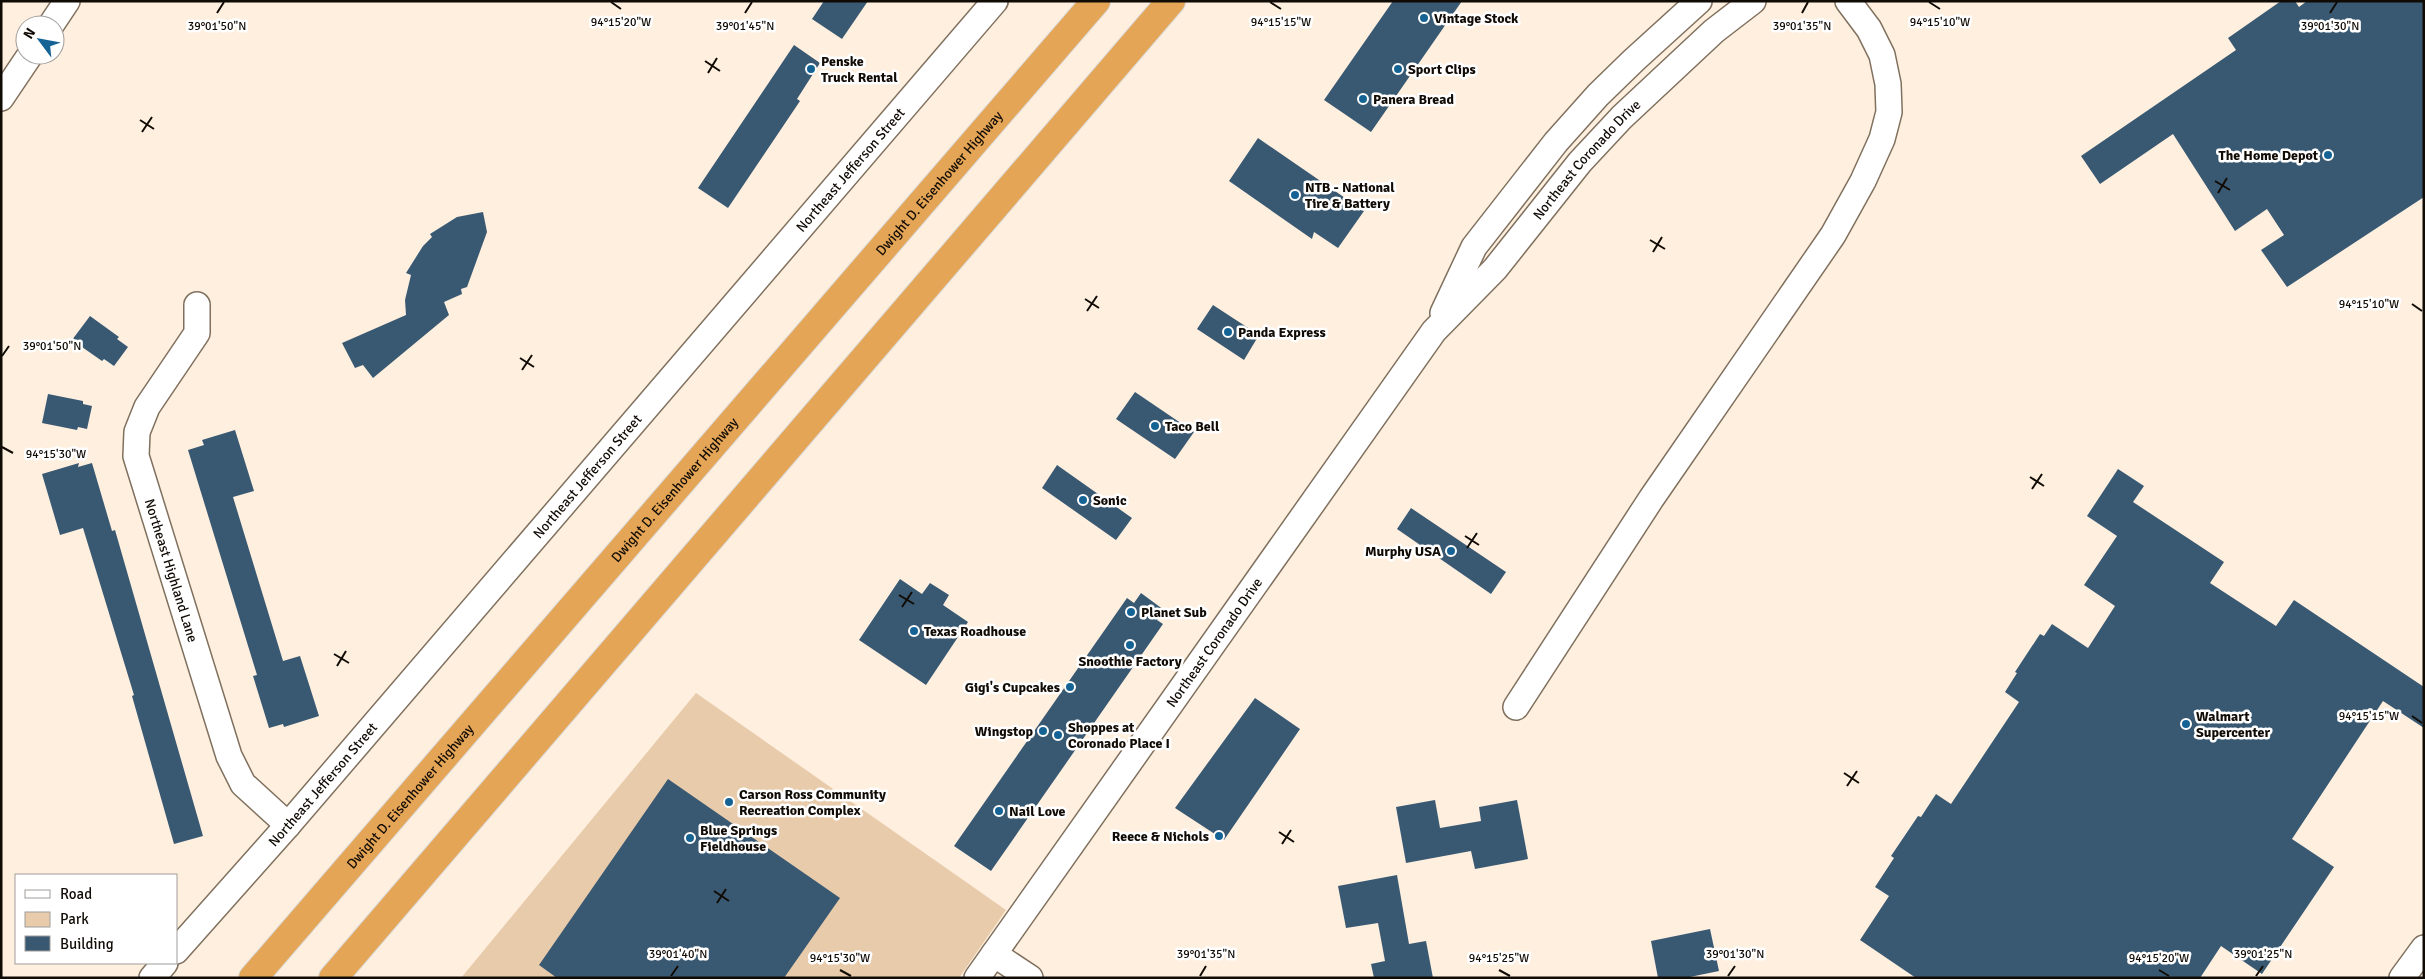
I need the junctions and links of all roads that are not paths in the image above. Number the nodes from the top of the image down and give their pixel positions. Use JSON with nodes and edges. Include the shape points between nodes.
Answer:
{"nodes":[{"id":1,"x":67,"y":1,"type":"edge"},
{"id":2,"x":995,"y":1,"type":"edge"},
{"id":3,"x":1096,"y":1,"type":"edge"},
{"id":4,"x":1171,"y":1,"type":"edge"},
{"id":5,"x":1699,"y":1,"type":"edge"},
{"id":6,"x":1753,"y":1,"type":"edge"},
{"id":7,"x":1848,"y":1,"type":"edge"},
{"id":8,"x":58,"y":15,"type":"edge"},
{"id":9,"x":23,"y":65,"type":"edge"},
{"id":10,"x":1,"y":98,"type":"edge"},
{"id":11,"x":197,"y":305,"type":"dead end"},
{"id":12,"x":1434,"y":331,"type":"junction"},
{"id":13,"x":1516,"y":707,"type":"dead end"},
{"id":14,"x":288,"y":825,"type":"junction"},
{"id":15,"x":2424,"y":948,"type":"edge"},
{"id":16,"x":178,"y":949,"type":"edge"},
{"id":17,"x":994,"y":954,"type":"junction"},
{"id":18,"x":165,"y":964,"type":"edge"},
{"id":19,"x":152,"y":978,"type":"edge"},
{"id":20,"x":253,"y":978,"type":"edge"},
{"id":21,"x":333,"y":978,"type":"edge"},
{"id":22,"x":977,"y":978,"type":"edge"},
{"id":23,"x":1030,"y":978,"type":"edge"},
{"id":24,"x":2402,"y":978,"type":"edge"}],
"edges":[{"from":1,"to":8,"type":"street"},
{"from":2,"to":14,"type":"street","name":"Northeast Jefferson Street"},
{"from":3,"to":20,"type":"highway","name":"Dwight D. Eisenhower Highway"},
{"from":4,"to":21,"type":"highway"},
{"from":5,"to":12,"type":"street","name":"Northeast Coronado Drive","via":[[1598,95],[1507,202],[1474,247]]},
{"from":6,"to":12,"type":"street","name":"Northeast Coronado Drive","via":[[1714,31],[1622,117],[1580,162],[1495,268]]},
{"from":7,"to":13,"type":"street","via":[[1878,46],[1888,84],[1888,112],[1882,139],[1863,181],[1833,235],[1652,499]]},
{"from":9,"to":10,"type":"street"},
{"from":11,"to":14,"type":"street","name":"Northeast Highland Lane","via":[[197,332],[147,407],[137,432],[136,456],[229,756],[243,784]]},
{"from":12,"to":17,"type":"street","name":"Northeast Coronado Drive"},
{"from":14,"to":16,"type":"street","name":"Northeast Jefferson Street"},
{"from":15,"to":24,"type":"street"},
{"from":17,"to":22,"type":"street","name":"Northeast Coronado Drive"},
{"from":17,"to":23,"type":"street"},
{"from":18,"to":19,"type":"street"}]}
